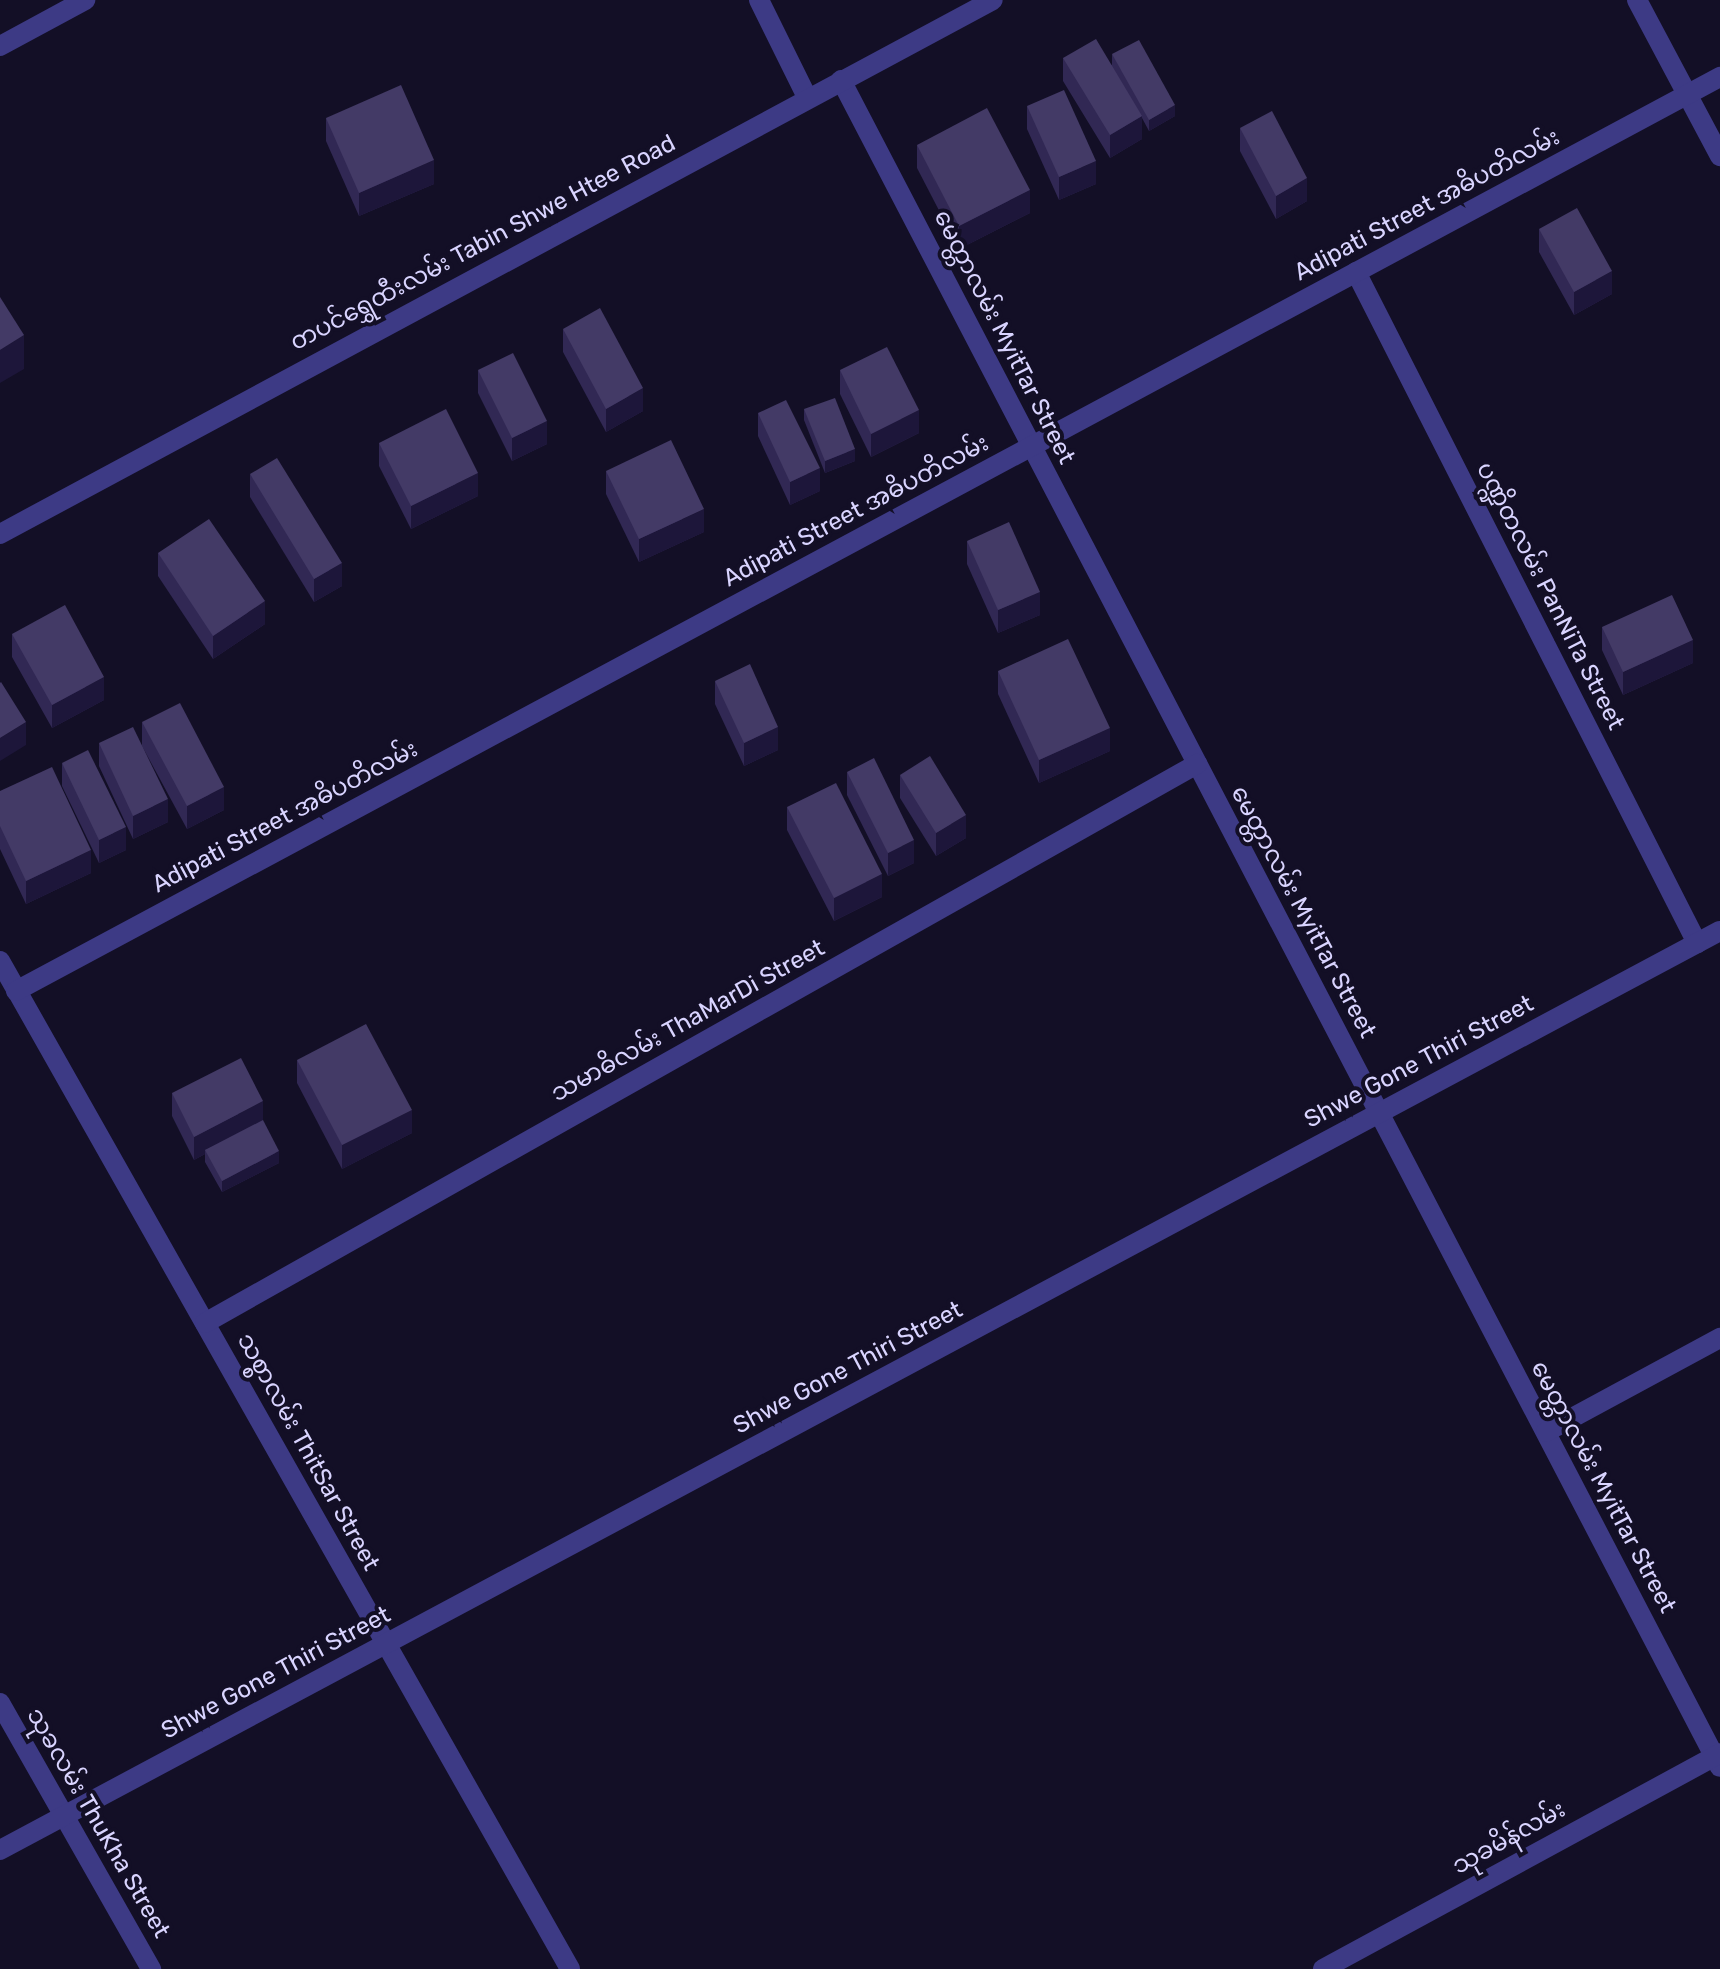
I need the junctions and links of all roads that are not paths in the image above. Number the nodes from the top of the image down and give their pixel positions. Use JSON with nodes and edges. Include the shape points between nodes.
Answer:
{"nodes":[{"id":1,"x":85,"y":0,"type":"edge"},
{"id":2,"x":759,"y":0,"type":"edge"},
{"id":3,"x":993,"y":0,"type":"edge"},
{"id":4,"x":1637,"y":0,"type":"edge"},
{"id":5,"x":0,"y":46,"type":"edge"},
{"id":6,"x":1720,"y":77,"type":"edge"},
{"id":7,"x":841,"y":80,"type":"junction"},
{"id":8,"x":1687,"y":95,"type":"junction"},
{"id":9,"x":807,"y":97,"type":"junction"},
{"id":10,"x":1720,"y":156,"type":"edge"},
{"id":11,"x":1356,"y":272,"type":"junction"},
{"id":12,"x":1031,"y":447,"type":"junction"},
{"id":13,"x":0,"y":534,"type":"edge"},
{"id":14,"x":1197,"y":764,"type":"junction"},
{"id":15,"x":1720,"y":931,"type":"edge"},
{"id":16,"x":1697,"y":943,"type":"junction"},
{"id":17,"x":0,"y":961,"type":"edge"},
{"id":18,"x":16,"y":991,"type":"junction"},
{"id":19,"x":1379,"y":1113,"type":"junction"},
{"id":20,"x":205,"y":1323,"type":"junction"},
{"id":21,"x":1720,"y":1338,"type":"edge"},
{"id":22,"x":1546,"y":1432,"type":"junction"},
{"id":23,"x":386,"y":1644,"type":"junction"},
{"id":24,"x":0,"y":1703,"type":"edge"},
{"id":25,"x":1718,"y":1759,"type":"edge"},
{"id":26,"x":64,"y":1816,"type":"junction"},
{"id":27,"x":0,"y":1850,"type":"edge"},
{"id":28,"x":151,"y":1969,"type":"edge"},
{"id":29,"x":570,"y":1969,"type":"edge"},
{"id":30,"x":1323,"y":1969,"type":"edge"}],
"edges":[{"from":1,"to":5,"type":"street"},
{"from":2,"to":9,"type":"street"},
{"from":3,"to":7,"type":"street","name":"တပင်ရွှေထီးလမ်း Tabin Shwe Htee Road"},
{"from":4,"to":8,"type":"street"},
{"from":6,"to":8,"type":"street","name":"Adipati Street အဓိပတိလမ်း"},
{"from":7,"to":9,"type":"street","name":"တပင်ရွှေထီးလမ်း Tabin Shwe Htee Road"},
{"from":7,"to":12,"type":"street","name":"မေတ္တာလမ်း MyitTar Street"},
{"from":8,"to":10,"type":"street"},
{"from":8,"to":11,"type":"street","name":"Adipati Street အဓိပတိလမ်း"},
{"from":9,"to":13,"type":"street","name":"တပင်ရွှေထီးလမ်း Tabin Shwe Htee Road"},
{"from":11,"to":12,"type":"street","name":"Adipati Street အဓိပတိလမ်း"},
{"from":11,"to":16,"type":"street","name":"ပဏ္ဍိတလမ်း PanNiTa Street"},
{"from":12,"to":14,"type":"street","name":"မေတ္တာလမ်း MyitTar Street"},
{"from":12,"to":18,"type":"street","name":"Adipati Street အဓိပတိလမ်း"},
{"from":14,"to":19,"type":"street","name":"မေတ္တာလမ်း MyitTar Street"},
{"from":14,"to":20,"type":"street","name":"သမာဓိလမ်း ThaMarDi Street"},
{"from":15,"to":16,"type":"street","name":"Shwe Gone Thiri Street"},
{"from":16,"to":19,"type":"street","name":"Shwe Gone Thiri Street"},
{"from":17,"to":18,"type":"street","name":"သစ္စာလမ်း ThitSar Street"},
{"from":18,"to":20,"type":"street","name":"သစ္စာလမ်း ThitSar Street"},
{"from":19,"to":22,"type":"street","name":"မေတ္တာလမ်း MyitTar Street"},
{"from":19,"to":23,"type":"street","name":"Shwe Gone Thiri Street"},
{"from":20,"to":23,"type":"street","name":"သစ္စာလမ်း ThitSar Street"},
{"from":21,"to":22,"type":"street"},
{"from":22,"to":25,"type":"street","name":"မေတ္တာလမ်း MyitTar Street"},
{"from":23,"to":26,"type":"street","name":"Shwe Gone Thiri Street"},
{"from":23,"to":29,"type":"street","name":"သစ္စာလမ်း ThitSar Street"},
{"from":24,"to":26,"type":"street","name":"သုခလမ်း ThuKha Street"},
{"from":25,"to":30,"type":"street","name":"သုခမိန်လမ်း"},
{"from":26,"to":27,"type":"street","name":"Shwe Gone Thiri Street"},
{"from":26,"to":28,"type":"street","name":"သုခလမ်း ThuKha Street"}]}
